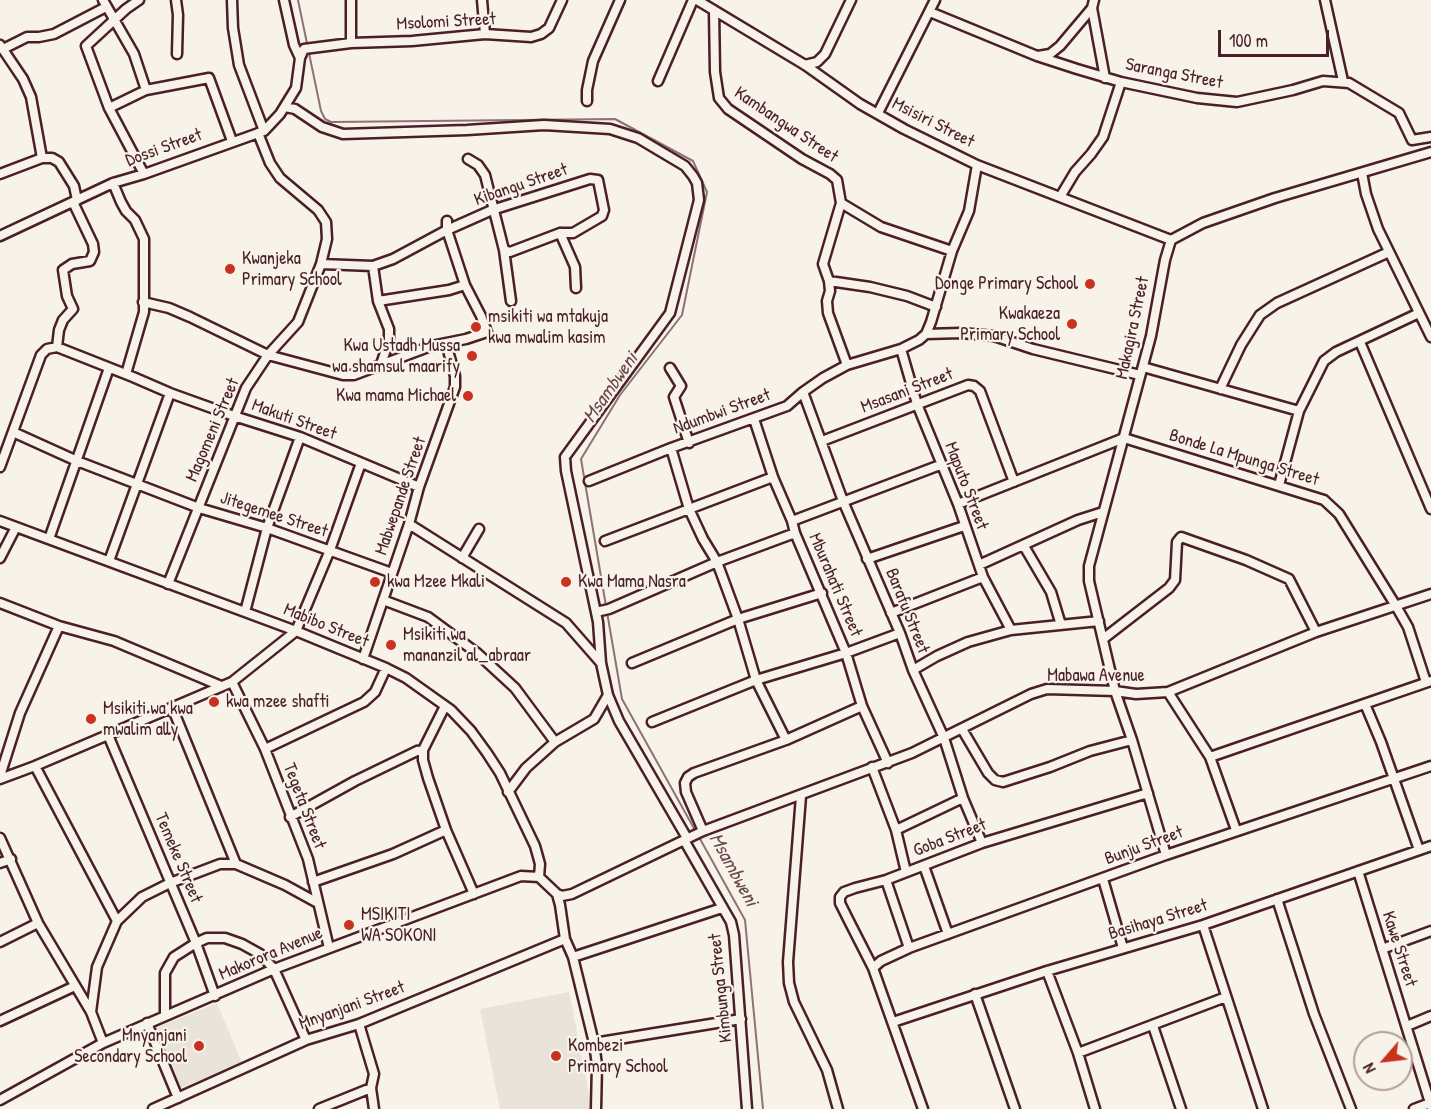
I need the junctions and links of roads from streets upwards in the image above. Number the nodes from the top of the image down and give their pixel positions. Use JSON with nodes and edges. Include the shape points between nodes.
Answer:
{"nodes":[{"id":1,"x":140,"y":0,"type":"edge"},
{"id":2,"x":176,"y":0,"type":"edge"},
{"id":3,"x":232,"y":0,"type":"edge"},
{"id":4,"x":284,"y":0,"type":"edge"},
{"id":5,"x":351,"y":0,"type":"edge"},
{"id":6,"x":482,"y":0,"type":"edge"},
{"id":7,"x":562,"y":0,"type":"edge"},
{"id":8,"x":620,"y":0,"type":"edge"},
{"id":9,"x":695,"y":0,"type":"edge"},
{"id":10,"x":851,"y":0,"type":"edge"},
{"id":11,"x":935,"y":0,"type":"edge"},
{"id":12,"x":1325,"y":0,"type":"edge"},
{"id":13,"x":105,"y":3,"type":"edge"},
{"id":14,"x":1093,"y":4,"type":"edge"},
{"id":15,"x":714,"y":11,"type":"junction"},
{"id":16,"x":930,"y":12,"type":"junction"},
{"id":17,"x":115,"y":20,"type":"junction"},
{"id":18,"x":485,"y":34,"type":"junction"},
{"id":19,"x":351,"y":43,"type":"junction"},
{"id":20,"x":1,"y":47,"type":"edge"},
{"id":21,"x":306,"y":51,"type":"junction"},
{"id":22,"x":177,"y":54,"type":"dead end"},
{"id":23,"x":1037,"y":56,"type":"junction"},
{"id":24,"x":806,"y":65,"type":"junction"},
{"id":25,"x":1106,"y":78,"type":"junction"},
{"id":26,"x":658,"y":81,"type":"dead end"},
{"id":27,"x":1343,"y":81,"type":"junction"},
{"id":28,"x":1121,"y":82,"type":"junction"},
{"id":29,"x":146,"y":90,"type":"junction"},
{"id":30,"x":587,"y":101,"type":"dead end"},
{"id":31,"x":285,"y":107,"type":"junction"},
{"id":32,"x":109,"y":108,"type":"junction"},
{"id":33,"x":878,"y":113,"type":"junction"},
{"id":34,"x":261,"y":132,"type":"junction"},
{"id":35,"x":1431,"y":137,"type":"edge"},
{"id":36,"x":232,"y":141,"type":"junction"},
{"id":37,"x":1431,"y":152,"type":"edge"},
{"id":38,"x":42,"y":158,"type":"junction"},
{"id":39,"x":468,"y":159,"type":"dead end"},
{"id":40,"x":977,"y":165,"type":"junction"},
{"id":41,"x":1362,"y":172,"type":"junction"},
{"id":42,"x":0,"y":174,"type":"edge"},
{"id":43,"x":144,"y":174,"type":"junction"},
{"id":44,"x":113,"y":183,"type":"junction"},
{"id":45,"x":1060,"y":197,"type":"junction"},
{"id":46,"x":75,"y":201,"type":"junction"},
{"id":47,"x":841,"y":203,"type":"junction"},
{"id":48,"x":492,"y":210,"type":"junction"},
{"id":49,"x":447,"y":226,"type":"junction"},
{"id":50,"x":560,"y":233,"type":"junction"},
{"id":51,"x":0,"y":236,"type":"edge"},
{"id":52,"x":1171,"y":240,"type":"junction"},
{"id":53,"x":504,"y":250,"type":"junction"},
{"id":54,"x":952,"y":251,"type":"junction"},
{"id":55,"x":1389,"y":252,"type":"junction"},
{"id":56,"x":321,"y":264,"type":"junction"},
{"id":57,"x":373,"y":266,"type":"junction"},
{"id":58,"x":829,"y":281,"type":"junction"},
{"id":59,"x":465,"y":285,"type":"junction"},
{"id":60,"x":576,"y":288,"type":"dead end"},
{"id":61,"x":378,"y":301,"type":"junction"},
{"id":62,"x":511,"y":301,"type":"dead end"},
{"id":63,"x":143,"y":302,"type":"junction"},
{"id":64,"x":936,"y":307,"type":"junction"},
{"id":65,"x":1419,"y":313,"type":"junction"},
{"id":66,"x":926,"y":334,"type":"junction"},
{"id":67,"x":1431,"y":337,"type":"edge"},
{"id":68,"x":1360,"y":342,"type":"junction"},
{"id":69,"x":446,"y":343,"type":"junction"},
{"id":70,"x":57,"y":347,"type":"junction"},
{"id":71,"x":901,"y":349,"type":"junction"},
{"id":72,"x":268,"y":356,"type":"junction"},
{"id":73,"x":847,"y":365,"type":"junction"},
{"id":74,"x":380,"y":367,"type":"junction"},
{"id":75,"x":109,"y":368,"type":"junction"},
{"id":76,"x":670,"y":368,"type":"dead end"},
{"id":77,"x":1142,"y":371,"type":"junction"},
{"id":78,"x":126,"y":374,"type":"junction"},
{"id":79,"x":1220,"y":389,"type":"junction"},
{"id":80,"x":802,"y":392,"type":"junction"},
{"id":81,"x":170,"y":393,"type":"junction"},
{"id":82,"x":917,"y":404,"type":"junction"},
{"id":83,"x":1299,"y":411,"type":"junction"},
{"id":84,"x":234,"y":417,"type":"junction"},
{"id":85,"x":754,"y":419,"type":"junction"},
{"id":86,"x":14,"y":432,"type":"junction"},
{"id":87,"x":300,"y":437,"type":"junction"},
{"id":88,"x":1124,"y":438,"type":"junction"},
{"id":89,"x":822,"y":441,"type":"junction"},
{"id":90,"x":689,"y":443,"type":"junction"},
{"id":91,"x":671,"y":448,"type":"junction"},
{"id":92,"x":77,"y":461,"type":"junction"},
{"id":93,"x":361,"y":463,"type":"junction"},
{"id":94,"x":940,"y":465,"type":"junction"},
{"id":95,"x":0,"y":467,"type":"edge"},
{"id":96,"x":773,"y":477,"type":"junction"},
{"id":97,"x":589,"y":481,"type":"dead end"},
{"id":98,"x":1014,"y":482,"type":"junction"},
{"id":99,"x":137,"y":483,"type":"junction"},
{"id":100,"x":1279,"y":485,"type":"junction"},
{"id":101,"x":419,"y":487,"type":"junction"},
{"id":102,"x":843,"y":501,"type":"junction"},
{"id":103,"x":958,"y":504,"type":"junction"},
{"id":104,"x":199,"y":508,"type":"junction"},
{"id":105,"x":688,"y":509,"type":"junction"},
{"id":106,"x":1431,"y":509,"type":"edge"},
{"id":107,"x":1103,"y":512,"type":"junction"},
{"id":108,"x":0,"y":521,"type":"edge"},
{"id":109,"x":792,"y":521,"type":"junction"},
{"id":110,"x":409,"y":524,"type":"junction"},
{"id":111,"x":964,"y":526,"type":"junction"},
{"id":112,"x":16,"y":527,"type":"junction"},
{"id":113,"x":267,"y":528,"type":"junction"},
{"id":114,"x":479,"y":529,"type":"dead end"},
{"id":115,"x":795,"y":533,"type":"junction"},
{"id":116,"x":49,"y":539,"type":"junction"},
{"id":117,"x":605,"y":542,"type":"dead end"},
{"id":118,"x":1024,"y":546,"type":"junction"},
{"id":119,"x":330,"y":550,"type":"junction"},
{"id":120,"x":0,"y":558,"type":"edge"},
{"id":121,"x":462,"y":558,"type":"junction"},
{"id":122,"x":867,"y":559,"type":"junction"},
{"id":123,"x":109,"y":561,"type":"junction"},
{"id":124,"x":717,"y":562,"type":"junction"},
{"id":125,"x":979,"y":565,"type":"junction"},
{"id":126,"x":392,"y":573,"type":"junction"},
{"id":127,"x":983,"y":577,"type":"junction"},
{"id":128,"x":168,"y":584,"type":"junction"},
{"id":129,"x":822,"y":593,"type":"junction"},
{"id":130,"x":1431,"y":594,"type":"edge"},
{"id":131,"x":383,"y":600,"type":"junction"},
{"id":132,"x":0,"y":603,"type":"edge"},
{"id":133,"x":1396,"y":606,"type":"junction"},
{"id":134,"x":603,"y":611,"type":"junction"},
{"id":135,"x":245,"y":612,"type":"junction"},
{"id":136,"x":891,"y":613,"type":"junction"},
{"id":137,"x":738,"y":619,"type":"junction"},
{"id":138,"x":1099,"y":621,"type":"junction"},
{"id":139,"x":1061,"y":625,"type":"junction"},
{"id":140,"x":59,"y":626,"type":"junction"},
{"id":141,"x":1011,"y":630,"type":"junction"},
{"id":142,"x":296,"y":631,"type":"junction"},
{"id":143,"x":1316,"y":632,"type":"junction"},
{"id":144,"x":900,"y":633,"type":"junction"},
{"id":145,"x":1103,"y":639,"type":"junction"},
{"id":146,"x":846,"y":653,"type":"junction"},
{"id":147,"x":363,"y":658,"type":"junction"},
{"id":148,"x":601,"y":663,"type":"junction"},
{"id":149,"x":632,"y":663,"type":"dead end"},
{"id":150,"x":386,"y":668,"type":"junction"},
{"id":151,"x":913,"y":670,"type":"junction"},
{"id":152,"x":756,"y":680,"type":"junction"},
{"id":153,"x":232,"y":682,"type":"junction"},
{"id":154,"x":1429,"y":682,"type":"edge"},
{"id":155,"x":220,"y":686,"type":"junction"},
{"id":156,"x":1115,"y":691,"type":"junction"},
{"id":157,"x":1168,"y":692,"type":"junction"},
{"id":158,"x":608,"y":695,"type":"junction"},
{"id":159,"x":1365,"y":704,"type":"junction"},
{"id":160,"x":445,"y":706,"type":"junction"},
{"id":161,"x":862,"y":706,"type":"junction"},
{"id":162,"x":172,"y":707,"type":"junction"},
{"id":163,"x":652,"y":722,"type":"dead end"},
{"id":164,"x":962,"y":729,"type":"junction"},
{"id":165,"x":108,"y":735,"type":"junction"},
{"id":166,"x":944,"y":738,"type":"junction"},
{"id":167,"x":786,"y":740,"type":"junction"},
{"id":168,"x":1132,"y":740,"type":"junction"},
{"id":169,"x":555,"y":742,"type":"junction"},
{"id":170,"x":264,"y":749,"type":"junction"},
{"id":171,"x":423,"y":750,"type":"junction"},
{"id":172,"x":1210,"y":757,"type":"junction"},
{"id":173,"x":888,"y":763,"type":"junction"},
{"id":174,"x":35,"y":766,"type":"junction"},
{"id":175,"x":1431,"y":766,"type":"edge"},
{"id":176,"x":872,"y":767,"type":"junction"},
{"id":177,"x":0,"y":778,"type":"edge"},
{"id":178,"x":1393,"y":778,"type":"junction"},
{"id":179,"x":508,"y":792,"type":"junction"},
{"id":180,"x":1148,"y":793,"type":"junction"},
{"id":181,"x":801,"y":795,"type":"junction"},
{"id":182,"x":963,"y":798,"type":"junction"},
{"id":183,"x":291,"y":817,"type":"junction"},
{"id":184,"x":446,"y":830,"type":"junction"},
{"id":185,"x":896,"y":830,"type":"junction"},
{"id":186,"x":1236,"y":830,"type":"junction"},
{"id":187,"x":693,"y":836,"type":"junction"},
{"id":188,"x":0,"y":838,"type":"edge"},
{"id":189,"x":982,"y":843,"type":"junction"},
{"id":190,"x":1431,"y":846,"type":"edge"},
{"id":191,"x":1419,"y":850,"type":"junction"},
{"id":192,"x":1166,"y":855,"type":"junction"},
{"id":193,"x":11,"y":859,"type":"junction"},
{"id":194,"x":0,"y":863,"type":"edge"},
{"id":195,"x":236,"y":864,"type":"junction"},
{"id":196,"x":924,"y":866,"type":"junction"},
{"id":197,"x":1358,"y":871,"type":"junction"},
{"id":198,"x":906,"y":872,"type":"junction"},
{"id":199,"x":539,"y":877,"type":"junction"},
{"id":200,"x":1103,"y":879,"type":"junction"},
{"id":201,"x":886,"y":880,"type":"junction"},
{"id":202,"x":313,"y":882,"type":"junction"},
{"id":203,"x":170,"y":883,"type":"junction"},
{"id":204,"x":474,"y":894,"type":"junction"},
{"id":205,"x":557,"y":894,"type":"junction"},
{"id":206,"x":1276,"y":899,"type":"junction"},
{"id":207,"x":316,"y":902,"type":"junction"},
{"id":208,"x":722,"y":908,"type":"junction"},
{"id":209,"x":117,"y":921,"type":"junction"},
{"id":210,"x":38,"y":923,"type":"junction"},
{"id":211,"x":1203,"y":925,"type":"junction"},
{"id":212,"x":1431,"y":931,"type":"edge"},
{"id":213,"x":948,"y":934,"type":"junction"},
{"id":214,"x":565,"y":939,"type":"junction"},
{"id":215,"x":0,"y":942,"type":"edge"},
{"id":216,"x":196,"y":942,"type":"junction"},
{"id":217,"x":329,"y":948,"type":"junction"},
{"id":218,"x":909,"y":948,"type":"junction"},
{"id":219,"x":1123,"y":948,"type":"junction"},
{"id":220,"x":1382,"y":949,"type":"junction"},
{"id":221,"x":573,"y":957,"type":"junction"},
{"id":222,"x":873,"y":968,"type":"junction"},
{"id":223,"x":274,"y":969,"type":"junction"},
{"id":224,"x":1047,"y":971,"type":"junction"},
{"id":225,"x":75,"y":986,"type":"junction"},
{"id":226,"x":975,"y":994,"type":"junction"},
{"id":227,"x":215,"y":996,"type":"junction"},
{"id":228,"x":1226,"y":997,"type":"junction"},
{"id":229,"x":91,"y":1011,"type":"junction"},
{"id":230,"x":165,"y":1015,"type":"junction"},
{"id":231,"x":1431,"y":1016,"type":"edge"},
{"id":232,"x":741,"y":1019,"type":"junction"},
{"id":233,"x":0,"y":1021,"type":"edge"},
{"id":234,"x":893,"y":1022,"type":"junction"},
{"id":235,"x":147,"y":1023,"type":"junction"},
{"id":236,"x":359,"y":1024,"type":"junction"},
{"id":237,"x":1153,"y":1026,"type":"junction"},
{"id":238,"x":1407,"y":1026,"type":"junction"},
{"id":239,"x":306,"y":1040,"type":"junction"},
{"id":240,"x":103,"y":1043,"type":"junction"},
{"id":241,"x":594,"y":1043,"type":"junction"},
{"id":242,"x":1077,"y":1053,"type":"junction"},
{"id":243,"x":370,"y":1088,"type":"junction"},
{"id":244,"x":178,"y":1098,"type":"junction"},
{"id":245,"x":0,"y":1100,"type":"edge"},
{"id":246,"x":1430,"y":1105,"type":"edge"},
{"id":247,"x":1180,"y":1108,"type":"edge"},
{"id":248,"x":153,"y":1109,"type":"edge"},
{"id":249,"x":319,"y":1109,"type":"edge"},
{"id":250,"x":374,"y":1109,"type":"edge"},
{"id":251,"x":596,"y":1109,"type":"edge"},
{"id":252,"x":747,"y":1109,"type":"edge"},
{"id":253,"x":838,"y":1109,"type":"edge"},
{"id":254,"x":923,"y":1109,"type":"edge"},
{"id":255,"x":1015,"y":1109,"type":"edge"},
{"id":256,"x":1095,"y":1109,"type":"edge"},
{"id":257,"x":1263,"y":1109,"type":"edge"},
{"id":258,"x":1351,"y":1109,"type":"edge"},
{"id":259,"x":1414,"y":1109,"type":"edge"}],
"edges":[{"from":1,"to":17,"type":"street"},
{"from":2,"to":22,"type":"street"},
{"from":3,"to":34,"type":"street","via":[[239,65]]},
{"from":4,"to":21,"type":"street","via":[[294,45]]},
{"from":5,"to":19,"type":"street"},
{"from":6,"to":18,"type":"street"},
{"from":7,"to":18,"type":"street","name":"Msolomi Street","via":[[549,28],[541,34]]},
{"from":8,"to":30,"type":"street","via":[[593,61]]},
{"from":9,"to":15,"type":"street","name":"Msisiri Street"},
{"from":9,"to":26,"type":"street"},
{"from":10,"to":24,"type":"street","via":[[825,54]]},
{"from":11,"to":16,"type":"street"},
{"from":12,"to":27,"type":"street"},
{"from":13,"to":17,"type":"street"},
{"from":13,"to":20,"type":"street","via":[[54,34],[27,37]]},
{"from":14,"to":23,"type":"street","via":[[1060,46],[1050,54]]},
{"from":14,"to":25,"type":"street"},
{"from":15,"to":24,"type":"street","name":"Msisiri Street"},
{"from":15,"to":47,"type":"street","name":"Kambangwa Street","via":[[719,98],[738,116],[837,180]]},
{"from":16,"to":23,"type":"street","name":"Saranga Street"},
{"from":16,"to":33,"type":"street"},
{"from":17,"to":29,"type":"street","via":[[134,54]]},
{"from":17,"to":32,"type":"street","via":[[86,46]]},
{"from":18,"to":19,"type":"street","name":"Msolomi Street"},
{"from":19,"to":21,"type":"street","name":"Msolomi Street"},
{"from":20,"to":38,"type":"street","via":[[31,96]]},
{"from":21,"to":31,"type":"street","via":[[296,88]]},
{"from":23,"to":25,"type":"street","name":"Saranga Street"},
{"from":24,"to":33,"type":"street","name":"Msisiri Street"},
{"from":25,"to":28,"type":"street","name":"Saranga Street"},
{"from":27,"to":28,"type":"street","name":"Saranga Street","via":[[1323,81],[1237,102]]},
{"from":27,"to":35,"type":"street","via":[[1399,113],[1413,140]]},
{"from":28,"to":45,"type":"street","via":[[1103,137]]},
{"from":29,"to":32,"type":"street"},
{"from":29,"to":36,"type":"street","via":[[210,79]]},
{"from":31,"to":34,"type":"street","via":[[273,124]]},
{"from":31,"to":134,"type":"street","via":[[343,134],[544,125],[610,129],[647,143],[685,166],[693,176],[699,200],[670,313],[565,458]]},
{"from":32,"to":43,"type":"street"},
{"from":33,"to":40,"type":"street","name":"Msisiri Street"},
{"from":34,"to":36,"type":"street","name":"Dossi Street"},
{"from":34,"to":56,"type":"street","name":"Magomeni Street","via":[[270,163],[280,178],[318,210],[326,222],[327,239]]},
{"from":36,"to":43,"type":"street","name":"Dossi Street"},
{"from":37,"to":41,"type":"street"},
{"from":38,"to":42,"type":"street"},
{"from":38,"to":46,"type":"street","via":[[59,162],[74,186]]},
{"from":39,"to":48,"type":"street","via":[[481,168]]},
{"from":40,"to":45,"type":"street","name":"Msisiri Street"},
{"from":40,"to":54,"type":"street","via":[[969,211]]},
{"from":41,"to":52,"type":"street","via":[[1213,219]]},
{"from":41,"to":55,"type":"street","via":[[1366,194]]},
{"from":43,"to":44,"type":"street","name":"Dossi Street"},
{"from":44,"to":46,"type":"street","name":"Dossi Street"},
{"from":44,"to":63,"type":"street","via":[[144,239]]},
{"from":45,"to":52,"type":"street","name":"Msisiri Street"},
{"from":46,"to":51,"type":"street","name":"Dossi Street"},
{"from":46,"to":70,"type":"street","via":[[94,252],[90,261],[63,270],[73,309],[63,320]]},
{"from":47,"to":54,"type":"street","via":[[881,227]]},
{"from":47,"to":58,"type":"street","via":[[823,264]]},
{"from":48,"to":49,"type":"street","name":"Kibangu Street"},
{"from":48,"to":50,"type":"street","name":"Kibangu Street","via":[[590,179],[598,180],[602,216],[573,232]]},
{"from":48,"to":53,"type":"street"},
{"from":49,"to":57,"type":"street","name":"Kibangu Street","via":[[393,260]]},
{"from":49,"to":59,"type":"street"},
{"from":50,"to":53,"type":"street","name":"Kibangu Street","via":[[510,252]]},
{"from":50,"to":60,"type":"street","via":[[575,267]]},
{"from":52,"to":77,"type":"street","name":"Makagira Street"},
{"from":53,"to":62,"type":"street"},
{"from":54,"to":64,"type":"street"},
{"from":55,"to":65,"type":"street"},
{"from":55,"to":79,"type":"street","via":[[1277,303],[1260,315]]},
{"from":56,"to":57,"type":"street","name":"Kibangu Street"},
{"from":56,"to":72,"type":"street","name":"Magomeni Street","via":[[298,322]]},
{"from":57,"to":61,"type":"street"},
{"from":58,"to":64,"type":"street","via":[[870,287]]},
{"from":58,"to":73,"type":"street","via":[[828,313]]},
{"from":59,"to":61,"type":"street"},
{"from":59,"to":69,"type":"street","via":[[487,332]]},
{"from":61,"to":74,"type":"street","via":[[389,329]]},
{"from":63,"to":72,"type":"street","via":[[190,317]]},
{"from":63,"to":78,"type":"street","via":[[144,316]]},
{"from":64,"to":66,"type":"street"},
{"from":65,"to":67,"type":"street"},
{"from":65,"to":68,"type":"street"},
{"from":66,"to":71,"type":"street","name":"Ndumbwi Street"},
{"from":66,"to":77,"type":"street","via":[[994,336],[1033,349]]},
{"from":68,"to":83,"type":"street","via":[[1324,361]]},
{"from":68,"to":106,"type":"street"},
{"from":69,"to":74,"type":"street"},
{"from":69,"to":101,"type":"street","name":"Mabwepande Street","via":[[455,387]]},
{"from":70,"to":75,"type":"street","name":"Makuti Street"},
{"from":70,"to":86,"type":"street","via":[[41,355]]},
{"from":71,"to":73,"type":"street","name":"Ndumbwi Street"},
{"from":71,"to":82,"type":"street","name":"Maputo Street"},
{"from":72,"to":74,"type":"street","via":[[343,375]]},
{"from":72,"to":84,"type":"street","name":"Magomeni Street","via":[[246,388]]},
{"from":73,"to":80,"type":"street","name":"Ndumbwi Street"},
{"from":75,"to":78,"type":"street","name":"Makuti Street"},
{"from":75,"to":92,"type":"street"},
{"from":76,"to":90,"type":"street","via":[[681,386],[674,397]]},
{"from":77,"to":79,"type":"street"},
{"from":77,"to":88,"type":"street","name":"Makagira Street"},
{"from":78,"to":81,"type":"street","name":"Makuti Street"},
{"from":79,"to":83,"type":"street"},
{"from":80,"to":85,"type":"street","name":"Ndumbwi Street","via":[[787,406]]},
{"from":80,"to":89,"type":"street","name":"Barafu Street"},
{"from":81,"to":84,"type":"street","name":"Makuti Street"},
{"from":81,"to":99,"type":"street"},
{"from":82,"to":89,"type":"street","name":"Msasani Street"},
{"from":82,"to":94,"type":"street","name":"Maputo Street"},
{"from":82,"to":98,"type":"street","name":"Msasani Street","via":[[974,386],[980,391]]},
{"from":83,"to":100,"type":"street"},
{"from":84,"to":87,"type":"street","name":"Makuti Street"},
{"from":84,"to":104,"type":"street","name":"Magomeni Street"},
{"from":85,"to":90,"type":"street","name":"Ndumbwi Street"},
{"from":85,"to":96,"type":"street","name":"Mburahati Street"},
{"from":86,"to":92,"type":"street","name":"Jitegemee Street"},
{"from":86,"to":95,"type":"street"},
{"from":87,"to":93,"type":"street","name":"Makuti Street"},
{"from":87,"to":113,"type":"street"},
{"from":88,"to":98,"type":"street"},
{"from":88,"to":100,"type":"street","name":"Bonde La Mpunga Street"},
{"from":88,"to":107,"type":"street","name":"Makagira Street"},
{"from":89,"to":102,"type":"street","name":"Barafu Street"},
{"from":90,"to":91,"type":"street","name":"Ndumbwi Street"},
{"from":91,"to":97,"type":"street","name":"Ndumbwi Street"},
{"from":91,"to":105,"type":"street"},
{"from":92,"to":99,"type":"street","name":"Jitegemee Street"},
{"from":92,"to":116,"type":"street"},
{"from":93,"to":101,"type":"street","name":"Makuti Street"},
{"from":93,"to":119,"type":"street"},
{"from":94,"to":102,"type":"street"},
{"from":94,"to":103,"type":"street","name":"Maputo Street"},
{"from":96,"to":105,"type":"street"},
{"from":96,"to":109,"type":"street","name":"Mburahati Street"},
{"from":98,"to":103,"type":"street"},
{"from":99,"to":104,"type":"street","name":"Jitegemee Street"},
{"from":99,"to":123,"type":"street"},
{"from":100,"to":133,"type":"street","name":"Bonde La Mpunga Street","via":[[1324,500],[1339,514]]},
{"from":101,"to":110,"type":"street","name":"Mabwepande Street"},
{"from":102,"to":109,"type":"street"},
{"from":102,"to":122,"type":"street","name":"Barafu Street"},
{"from":103,"to":111,"type":"street","name":"Maputo Street"},
{"from":104,"to":113,"type":"street","name":"Jitegemee Street"},
{"from":104,"to":128,"type":"street","name":"Magomeni Street"},
{"from":105,"to":117,"type":"street"},
{"from":105,"to":124,"type":"street"},
{"from":107,"to":118,"type":"street"},
{"from":107,"to":138,"type":"street","name":"Makagira Street","via":[[1089,566]]},
{"from":108,"to":112,"type":"street","name":"Mabibo Street"},
{"from":109,"to":115,"type":"street","name":"Mburahati Street"},
{"from":110,"to":121,"type":"street"},
{"from":110,"to":126,"type":"street","name":"Mabwepande Street"},
{"from":111,"to":122,"type":"street"},
{"from":111,"to":125,"type":"street","name":"Maputo Street"},
{"from":112,"to":116,"type":"street","name":"Mabibo Street"},
{"from":112,"to":120,"type":"street"},
{"from":113,"to":119,"type":"street","name":"Jitegemee Street"},
{"from":113,"to":135,"type":"street"},
{"from":114,"to":121,"type":"street"},
{"from":115,"to":124,"type":"street"},
{"from":115,"to":129,"type":"street","name":"Mburahati Street"},
{"from":116,"to":123,"type":"street","name":"Mabibo Street"},
{"from":118,"to":125,"type":"street"},
{"from":118,"to":139,"type":"street","via":[[1051,592]]},
{"from":119,"to":126,"type":"street","name":"Jitegemee Street"},
{"from":119,"to":142,"type":"street"},
{"from":121,"to":148,"type":"street","via":[[566,624]]},
{"from":122,"to":136,"type":"street","name":"Barafu Street"},
{"from":123,"to":128,"type":"street","name":"Mabibo Street"},
{"from":124,"to":134,"type":"street"},
{"from":124,"to":137,"type":"street"},
{"from":125,"to":127,"type":"street","name":"Maputo Street"},
{"from":126,"to":131,"type":"street","name":"Mabwepande Street"},
{"from":127,"to":136,"type":"street"},
{"from":127,"to":141,"type":"street","name":"Maputo Street"},
{"from":128,"to":135,"type":"street","name":"Mabibo Street"},
{"from":129,"to":137,"type":"street"},
{"from":129,"to":146,"type":"street","name":"Mburahati Street"},
{"from":130,"to":133,"type":"street","name":"Mabawa Avenue"},
{"from":131,"to":147,"type":"street","name":"Mabwepande Street"},
{"from":131,"to":169,"type":"street","via":[[428,617],[477,653],[515,688]]},
{"from":132,"to":140,"type":"street"},
{"from":133,"to":143,"type":"street","name":"Mabawa Avenue"},
{"from":133,"to":154,"type":"street","name":"Bonde La Mpunga Street"},
{"from":134,"to":148,"type":"street"},
{"from":135,"to":142,"type":"street","name":"Mabibo Street"},
{"from":136,"to":144,"type":"street","name":"Barafu Street"},
{"from":137,"to":149,"type":"street"},
{"from":137,"to":152,"type":"street"},
{"from":138,"to":139,"type":"street"},
{"from":138,"to":145,"type":"street","name":"Makagira Street"},
{"from":139,"to":141,"type":"street"},
{"from":140,"to":155,"type":"street","via":[[114,641]]},
{"from":140,"to":177,"type":"street","via":[[20,713]]},
{"from":141,"to":151,"type":"street","via":[[968,642]]},
{"from":142,"to":147,"type":"street","name":"Mabibo Street"},
{"from":142,"to":153,"type":"street"},
{"from":143,"to":145,"type":"street","via":[[1289,579],[1181,537],[1176,542],[1175,580],[1169,588]]},
{"from":143,"to":157,"type":"street","name":"Mabawa Avenue"},
{"from":144,"to":146,"type":"street"},
{"from":144,"to":151,"type":"street","name":"Barafu Street"},
{"from":145,"to":156,"type":"street","name":"Makagira Street"},
{"from":146,"to":152,"type":"street"},
{"from":146,"to":161,"type":"street","name":"Mburahati Street"},
{"from":147,"to":150,"type":"street","name":"Mabibo Street"},
{"from":148,"to":158,"type":"street"},
{"from":150,"to":160,"type":"street","name":"Mabibo Street"},
{"from":150,"to":170,"type":"street","via":[[375,692],[364,702]]},
{"from":151,"to":166,"type":"street","name":"Barafu Street"},
{"from":152,"to":163,"type":"street"},
{"from":152,"to":167,"type":"street"},
{"from":153,"to":155,"type":"street"},
{"from":153,"to":170,"type":"street","name":"Tegeta Street"},
{"from":154,"to":159,"type":"street"},
{"from":155,"to":162,"type":"street"},
{"from":156,"to":157,"type":"street","name":"Mabawa Avenue"},
{"from":156,"to":164,"type":"street","name":"Mabawa Avenue","via":[[1047,689]]},
{"from":156,"to":168,"type":"street","name":"Makagira Street"},
{"from":157,"to":172,"type":"street"},
{"from":158,"to":169,"type":"street","via":[[594,719]]},
{"from":158,"to":187,"type":"street","via":[[619,722]]},
{"from":159,"to":172,"type":"street"},
{"from":159,"to":178,"type":"street"},
{"from":160,"to":171,"type":"street"},
{"from":160,"to":179,"type":"street","name":"Mabibo Street","via":[[471,731],[500,773]]},
{"from":161,"to":167,"type":"street"},
{"from":161,"to":173,"type":"street","name":"Mburahati Street"},
{"from":162,"to":165,"type":"street"},
{"from":162,"to":195,"type":"street"},
{"from":164,"to":166,"type":"street","name":"Mabawa Avenue"},
{"from":164,"to":168,"type":"street","via":[[987,773],[1004,782]]},
{"from":165,"to":174,"type":"street"},
{"from":165,"to":203,"type":"street","name":"Temeke Street"},
{"from":166,"to":173,"type":"street","name":"Mabawa Avenue"},
{"from":166,"to":182,"type":"street","name":"Barafu Street"},
{"from":167,"to":187,"type":"street","via":[[688,777],[685,783]]},
{"from":168,"to":180,"type":"street","name":"Makagira Street"},
{"from":169,"to":179,"type":"street","via":[[526,768]]},
{"from":170,"to":183,"type":"street","name":"Tegeta Street"},
{"from":171,"to":183,"type":"street","via":[[355,781]]},
{"from":171,"to":184,"type":"street"},
{"from":172,"to":186,"type":"street"},
{"from":173,"to":176,"type":"street","name":"Mabawa Avenue"},
{"from":174,"to":177,"type":"street"},
{"from":174,"to":209,"type":"street"},
{"from":175,"to":178,"type":"street","name":"Bunju Street"},
{"from":176,"to":181,"type":"street","name":"Mabawa Avenue"},
{"from":176,"to":185,"type":"street"},
{"from":178,"to":186,"type":"street","name":"Bunju Street"},
{"from":178,"to":191,"type":"street"},
{"from":179,"to":199,"type":"street","name":"Mabibo Street","via":[[535,846]]},
{"from":180,"to":189,"type":"street","name":"Goba Street"},
{"from":180,"to":192,"type":"street","name":"Makagira Street"},
{"from":181,"to":187,"type":"street","name":"Mabawa Avenue"},
{"from":181,"to":253,"type":"street","via":[[789,983],[794,1002],[827,1070]]},
{"from":182,"to":185,"type":"street"},
{"from":182,"to":189,"type":"street","name":"Barafu Street"},
{"from":183,"to":202,"type":"street","name":"Tegeta Street"},
{"from":184,"to":202,"type":"street","via":[[393,854]]},
{"from":184,"to":204,"type":"street"},
{"from":185,"to":198,"type":"street"},
{"from":186,"to":192,"type":"street","name":"Bunju Street"},
{"from":187,"to":205,"type":"street","via":[[572,894]]},
{"from":187,"to":208,"type":"street","name":"Kimbunga Street"},
{"from":188,"to":193,"type":"street"},
{"from":189,"to":196,"type":"street","name":"Goba Street"},
{"from":190,"to":191,"type":"street","name":"Basihaya Street"},
{"from":191,"to":197,"type":"street","name":"Basihaya Street"},
{"from":192,"to":200,"type":"street","name":"Bunju Street"},
{"from":193,"to":194,"type":"street"},
{"from":193,"to":210,"type":"street"},
{"from":195,"to":203,"type":"street","via":[[220,864]]},
{"from":195,"to":207,"type":"street"},
{"from":196,"to":198,"type":"street","name":"Goba Street"},
{"from":196,"to":213,"type":"street"},
{"from":197,"to":206,"type":"street","name":"Basihaya Street"},
{"from":197,"to":220,"type":"street","name":"Kawe Street"},
{"from":198,"to":201,"type":"street","name":"Goba Street"},
{"from":199,"to":204,"type":"street","name":"Makorora Avenue","via":[[521,876]]},
{"from":199,"to":205,"type":"street"},
{"from":200,"to":213,"type":"street","name":"Bunju Street"},
{"from":200,"to":219,"type":"street"},
{"from":201,"to":218,"type":"street"},
{"from":201,"to":222,"type":"street","name":"Goba Street","via":[[844,892],[840,897]]},
{"from":202,"to":207,"type":"street","name":"Tegeta Street"},
{"from":203,"to":209,"type":"street","via":[[142,897]]},
{"from":203,"to":216,"type":"street","name":"Temeke Street"},
{"from":204,"to":217,"type":"street","name":"Makorora Avenue"},
{"from":205,"to":214,"type":"street"},
{"from":206,"to":211,"type":"street","name":"Basihaya Street"},
{"from":206,"to":258,"type":"street"},
{"from":207,"to":217,"type":"street","name":"Tegeta Street"},
{"from":208,"to":221,"type":"street"},
{"from":208,"to":232,"type":"street","name":"Kimbunga Street","via":[[734,935]]},
{"from":209,"to":229,"type":"street","via":[[97,967]]},
{"from":210,"to":215,"type":"street"},
{"from":210,"to":225,"type":"street"},
{"from":211,"to":219,"type":"street","name":"Basihaya Street"},
{"from":211,"to":228,"type":"street"},
{"from":212,"to":220,"type":"street"},
{"from":213,"to":218,"type":"street","name":"Bunju Street"},
{"from":214,"to":221,"type":"street"},
{"from":214,"to":236,"type":"street","name":"Mnyanjani Street"},
{"from":216,"to":223,"type":"street","via":[[225,938],[260,954]]},
{"from":216,"to":227,"type":"street","name":"Temeke Street"},
{"from":216,"to":230,"type":"street","via":[[174,957],[165,973]]},
{"from":217,"to":223,"type":"street","name":"Makorora Avenue"},
{"from":218,"to":222,"type":"street","name":"Bunju Street"},
{"from":219,"to":224,"type":"street","name":"Basihaya Street"},
{"from":220,"to":238,"type":"street","name":"Kawe Street"},
{"from":221,"to":241,"type":"street"},
{"from":222,"to":234,"type":"street"},
{"from":223,"to":227,"type":"street","name":"Makorora Avenue"},
{"from":223,"to":239,"type":"street"},
{"from":224,"to":226,"type":"street","name":"Basihaya Street"},
{"from":224,"to":242,"type":"street"},
{"from":225,"to":229,"type":"street"},
{"from":225,"to":233,"type":"street"},
{"from":226,"to":234,"type":"street","name":"Basihaya Street"},
{"from":226,"to":255,"type":"street"},
{"from":227,"to":230,"type":"street","name":"Makorora Avenue"},
{"from":228,"to":237,"type":"street"},
{"from":228,"to":257,"type":"street"},
{"from":229,"to":240,"type":"street"},
{"from":230,"to":235,"type":"street","name":"Makorora Avenue"},
{"from":231,"to":238,"type":"street"},
{"from":232,"to":241,"type":"street"},
{"from":232,"to":252,"type":"street","name":"Kimbunga Street"},
{"from":234,"to":254,"type":"street"},
{"from":235,"to":240,"type":"street","name":"Makorora Avenue"},
{"from":235,"to":244,"type":"street"},
{"from":236,"to":239,"type":"street","name":"Mnyanjani Street"},
{"from":236,"to":243,"type":"street","via":[[374,1074]]},
{"from":237,"to":242,"type":"street"},
{"from":237,"to":247,"type":"street"},
{"from":238,"to":246,"type":"street","name":"Kawe Street"},
{"from":239,"to":244,"type":"street","name":"Mnyanjani Street"},
{"from":240,"to":245,"type":"street","name":"Makorora Avenue"},
{"from":241,"to":251,"type":"street"},
{"from":242,"to":256,"type":"street"},
{"from":243,"to":249,"type":"street"},
{"from":243,"to":250,"type":"street"},
{"from":244,"to":248,"type":"street","name":"Mnyanjani Street"},
{"from":246,"to":259,"type":"street"}]}
